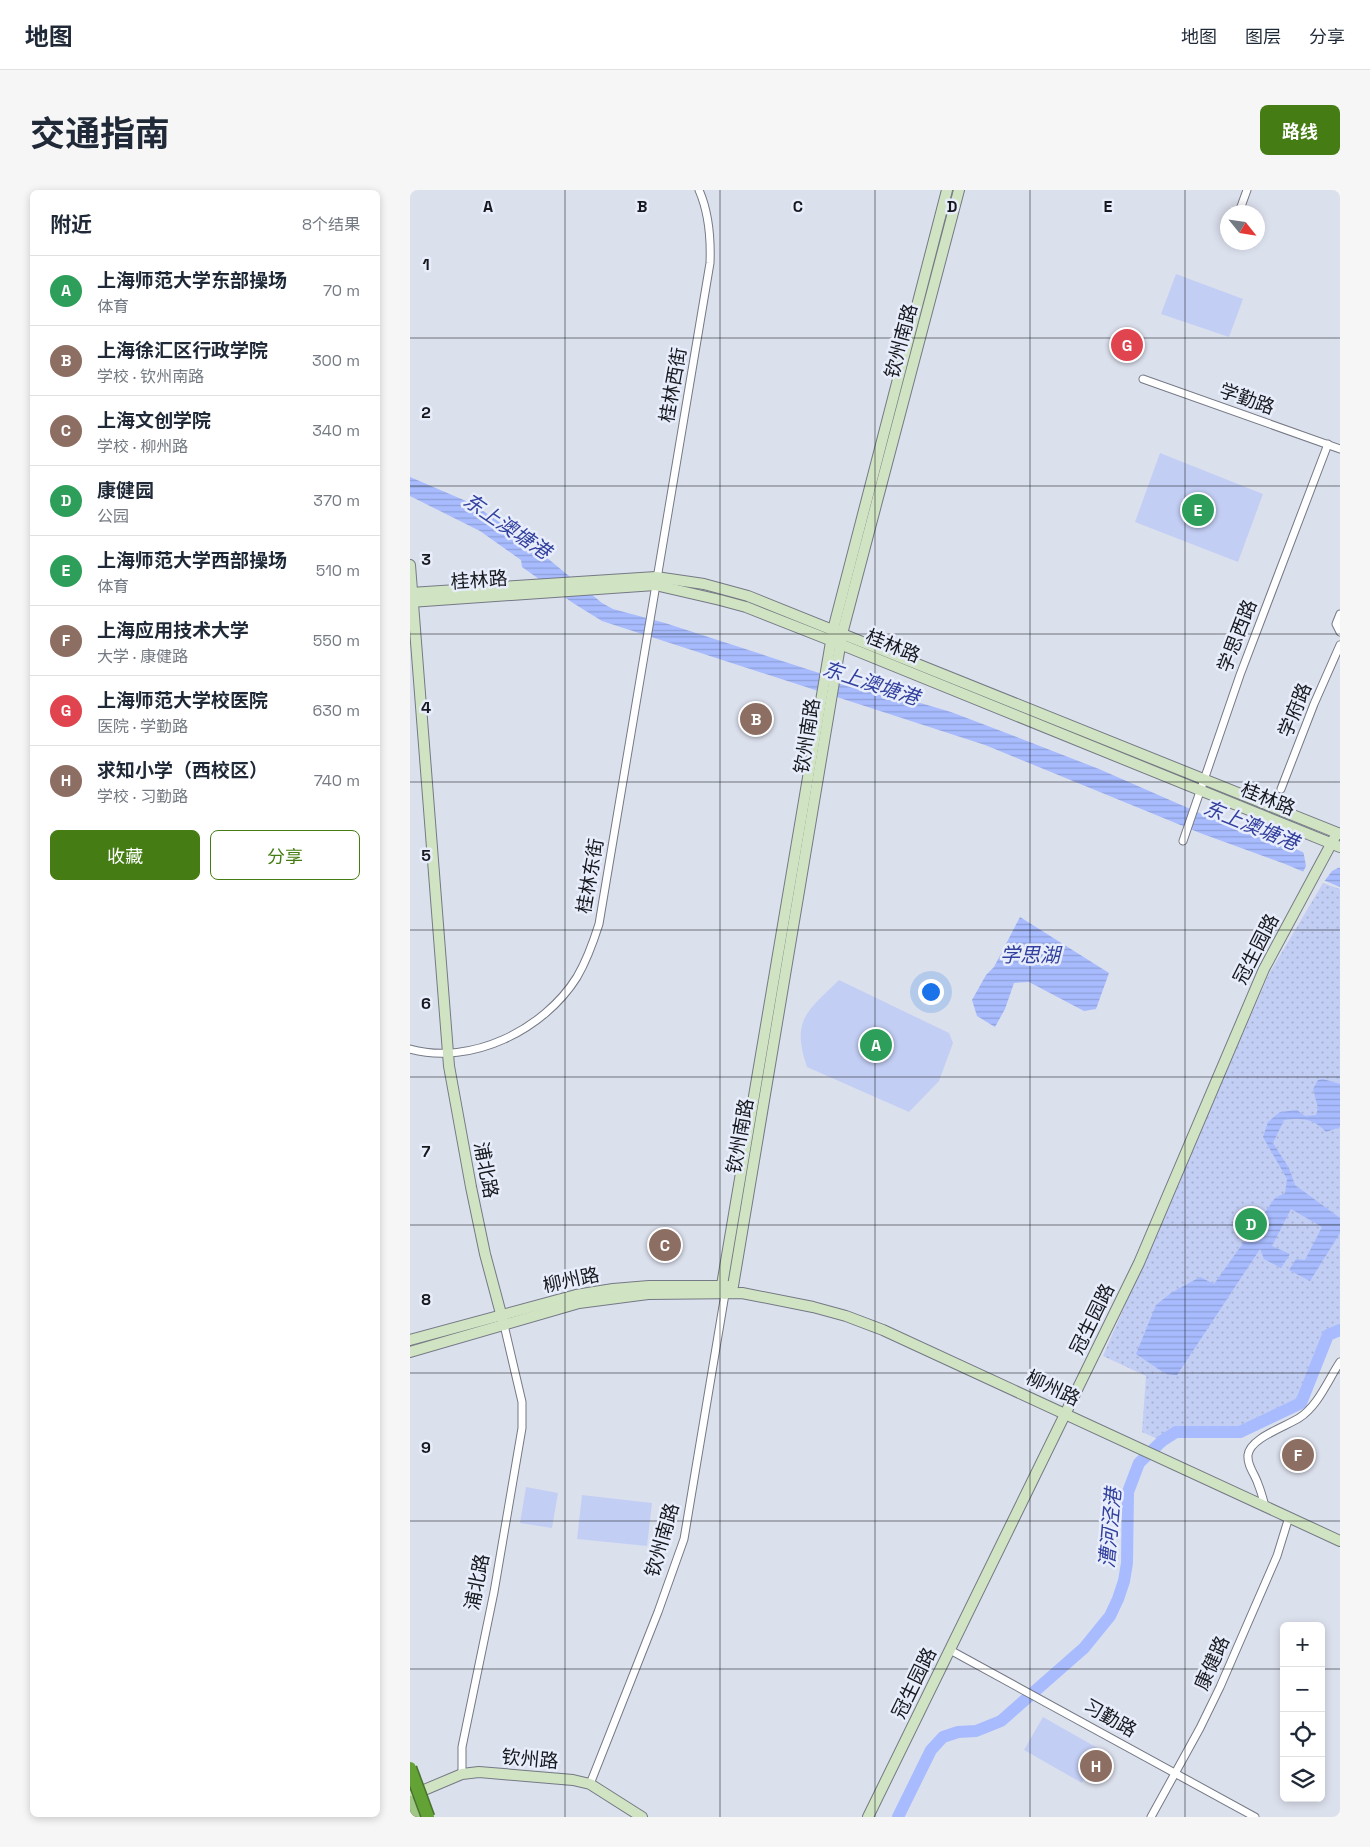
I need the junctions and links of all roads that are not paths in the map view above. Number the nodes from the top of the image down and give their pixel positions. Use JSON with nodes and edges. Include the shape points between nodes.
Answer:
{"nodes":[{"id":1,"x":698,"y":190,"type":"edge"},
{"id":2,"x":947,"y":190,"type":"edge"},
{"id":3,"x":959,"y":190,"type":"edge"},
{"id":4,"x":1248,"y":190,"type":"edge"},
{"id":5,"x":1242,"y":205,"type":"edge"},
{"id":6,"x":1143,"y":379,"type":"dead end"},
{"id":7,"x":1328,"y":444,"type":"junction"},
{"id":8,"x":1340,"y":449,"type":"edge"},
{"id":9,"x":410,"y":566,"type":"edge"},
{"id":10,"x":656,"y":581,"type":"junction"},
{"id":11,"x":411,"y":597,"type":"edge"},
{"id":12,"x":1340,"y":614,"type":"edge"},
{"id":13,"x":1340,"y":632,"type":"edge"},
{"id":14,"x":837,"y":637,"type":"junction"},
{"id":15,"x":1340,"y":645,"type":"edge"},
{"id":16,"x":831,"y":673,"type":"junction"},
{"id":17,"x":1204,"y":779,"type":"junction"},
{"id":18,"x":1281,"y":789,"type":"dead end"},
{"id":19,"x":1201,"y":791,"type":"junction"},
{"id":20,"x":1339,"y":834,"type":"edge"},
{"id":21,"x":1185,"y":838,"type":"dead end"},
{"id":22,"x":1336,"y":845,"type":"edge"},
{"id":23,"x":410,"y":1049,"type":"edge"},
{"id":24,"x":448,"y":1053,"type":"junction"},
{"id":25,"x":727,"y":1288,"type":"junction"},
{"id":26,"x":503,"y":1320,"type":"junction"},
{"id":27,"x":410,"y":1340,"type":"edge"},
{"id":28,"x":410,"y":1352,"type":"edge"},
{"id":29,"x":1340,"y":1362,"type":"edge"},
{"id":30,"x":1066,"y":1414,"type":"junction"},
{"id":31,"x":1265,"y":1506,"type":"junction"},
{"id":32,"x":1289,"y":1517,"type":"junction"},
{"id":33,"x":1340,"y":1541,"type":"edge"},
{"id":34,"x":950,"y":1650,"type":"junction"},
{"id":35,"x":410,"y":1759,"type":"edge"},
{"id":36,"x":410,"y":1768,"type":"edge"},
{"id":37,"x":1176,"y":1773,"type":"junction"},
{"id":38,"x":462,"y":1774,"type":"junction"},
{"id":39,"x":590,"y":1784,"type":"junction"},
{"id":40,"x":414,"y":1793,"type":"edge"},
{"id":41,"x":410,"y":1801,"type":"edge"},
{"id":42,"x":417,"y":1817,"type":"edge"},
{"id":43,"x":422,"y":1817,"type":"edge"},
{"id":44,"x":430,"y":1817,"type":"edge"},
{"id":45,"x":642,"y":1817,"type":"edge"},
{"id":46,"x":868,"y":1817,"type":"edge"},
{"id":47,"x":1151,"y":1817,"type":"edge"},
{"id":48,"x":1255,"y":1817,"type":"edge"}],
"edges":[{"from":1,"to":10,"type":"street","name":"桂林西街","via":[[709,226],[710,263]]},
{"from":2,"to":14,"type":"street","name":"钦州南路"},
{"from":3,"to":14,"type":"street","name":"钦州南路"},
{"from":4,"to":5,"type":"street"},
{"from":6,"to":7,"type":"street","name":"学勤路"},
{"from":7,"to":8,"type":"street","name":"学勤路"},
{"from":7,"to":17,"type":"street","name":"学思西路"},
{"from":9,"to":11,"type":"street","name":"浦北路"},
{"from":10,"to":11,"type":"street","name":"桂林路","via":[[530,585]]},
{"from":10,"to":11,"type":"street","name":"桂林路","via":[[595,590]]},
{"from":10,"to":14,"type":"street","name":"桂林路","via":[[704,584],[748,596]]},
{"from":10,"to":24,"type":"street","name":"桂林东街","via":[[599,924],[590,953],[559,1000],[538,1019],[513,1035],[485,1046]]},
{"from":11,"to":24,"type":"street","name":"浦北路"},
{"from":12,"to":13,"type":"street","via":[[1336,624]]},
{"from":14,"to":16,"type":"street","name":"钦州南路"},
{"from":14,"to":17,"type":"street","name":"桂林路"},
{"from":14,"to":19,"type":"street","name":"桂林路"},
{"from":15,"to":18,"type":"street","name":"学府路"},
{"from":16,"to":25,"type":"street","name":"钦州南路","via":[[831,700]]},
{"from":16,"to":25,"type":"street","name":"钦州南路","via":[[822,693]]},
{"from":17,"to":19,"type":"street","name":"学思西路"},
{"from":17,"to":20,"type":"street","name":"桂林路"},
{"from":19,"to":21,"type":"street","name":"学思西路"},
{"from":19,"to":22,"type":"street","name":"桂林路"},
{"from":20,"to":22,"type":"street","name":"冠生园路"},
{"from":22,"to":30,"type":"street","name":"冠生园路","via":[[1325,858],[1254,989],[1152,1233]]},
{"from":23,"to":24,"type":"street","name":"桂林东街"},
{"from":24,"to":26,"type":"street","name":"浦北路","via":[[471,1187]]},
{"from":25,"to":26,"type":"street","name":"柳州路","via":[[649,1286],[613,1289],[576,1295]]},
{"from":25,"to":30,"type":"street","name":"柳州路","via":[[805,1305],[864,1323]]},
{"from":25,"to":39,"type":"street","name":"钦州南路","via":[[684,1539]]},
{"from":26,"to":27,"type":"street","name":"柳州路"},
{"from":26,"to":28,"type":"street","name":"柳州路"},
{"from":26,"to":38,"type":"street","name":"浦北路","via":[[522,1402],[522,1428],[494,1592],[462,1747]]},
{"from":29,"to":31,"type":"street","via":[[1307,1412],[1257,1440],[1250,1449],[1249,1466],[1259,1484]]},
{"from":30,"to":31,"type":"street","name":"柳州路"},
{"from":30,"to":34,"type":"street","name":"冠生园路"},
{"from":31,"to":32,"type":"street","name":"柳州路"},
{"from":32,"to":33,"type":"street","name":"柳州路"},
{"from":32,"to":37,"type":"street","name":"康健路","via":[[1277,1556],[1220,1687]]},
{"from":34,"to":37,"type":"street","name":"习勤路"},
{"from":34,"to":46,"type":"street","name":"冠生园路"},
{"from":35,"to":40,"type":"main road"},
{"from":36,"to":44,"type":"highway","bridge":true},
{"from":37,"to":47,"type":"street","name":"康健路"},
{"from":37,"to":48,"type":"street","name":"习勤路"},
{"from":38,"to":39,"type":"street","name":"钦州路","via":[[479,1772]]},
{"from":38,"to":40,"type":"street","name":"钦州路"},
{"from":39,"to":45,"type":"street","name":"钦州路"},
{"from":40,"to":43,"type":"highway"},
{"from":40,"to":44,"type":"main road"},
{"from":41,"to":42,"type":"main road"}]}
